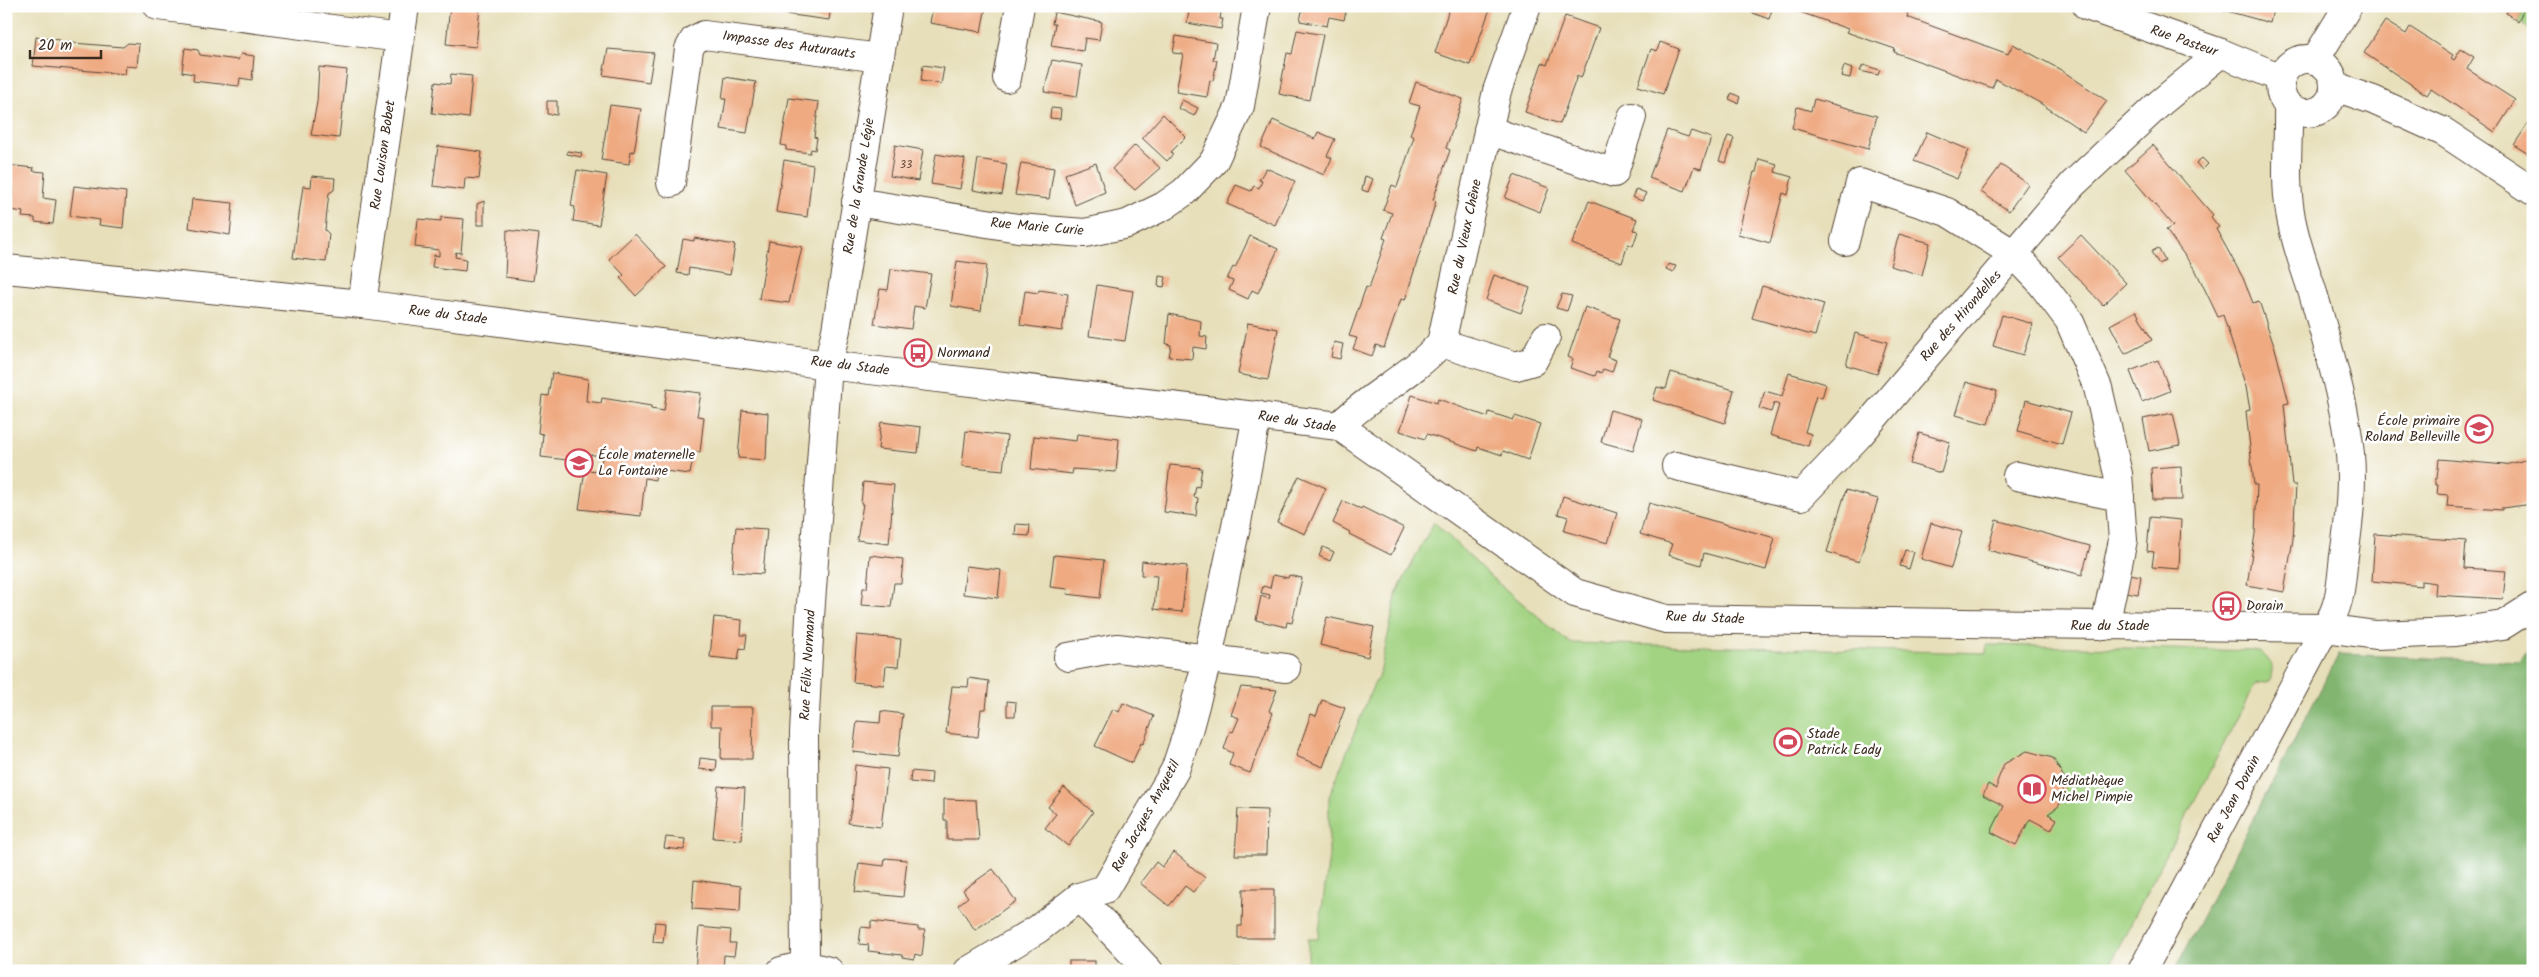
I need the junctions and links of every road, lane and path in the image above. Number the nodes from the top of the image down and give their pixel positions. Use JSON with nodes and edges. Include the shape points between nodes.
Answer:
{"nodes":[{"id":1,"x":158,"y":6,"type":"edge"},
{"id":2,"x":405,"y":6,"type":"edge"},
{"id":3,"x":888,"y":6,"type":"edge"},
{"id":4,"x":1020,"y":6,"type":"edge"},
{"id":5,"x":1257,"y":6,"type":"edge"},
{"id":6,"x":1527,"y":6,"type":"edge"},
{"id":7,"x":2087,"y":6,"type":"edge"},
{"id":8,"x":2348,"y":6,"type":"edge"},
{"id":9,"x":400,"y":38,"type":"junction"},
{"id":10,"x":2221,"y":53,"type":"junction"},
{"id":11,"x":880,"y":58,"type":"junction"},
{"id":12,"x":2315,"y":60,"type":"junction"},
{"id":13,"x":1008,"y":78,"type":"dead end"},
{"id":14,"x":2281,"y":78,"type":"junction"},
{"id":15,"x":2335,"y":88,"type":"junction"},
{"id":16,"x":2288,"y":106,"type":"junction"},
{"id":17,"x":1632,"y":116,"type":"dead end"},
{"id":18,"x":1488,"y":130,"type":"junction"},
{"id":19,"x":671,"y":183,"type":"dead end"},
{"id":20,"x":2533,"y":191,"type":"edge"},
{"id":21,"x":856,"y":202,"type":"junction"},
{"id":22,"x":1845,"y":241,"type":"dead end"},
{"id":23,"x":2014,"y":254,"type":"junction"},
{"id":24,"x":6,"y":270,"type":"edge"},
{"id":25,"x":362,"y":304,"type":"junction"},
{"id":26,"x":1546,"y":337,"type":"dead end"},
{"id":27,"x":1441,"y":343,"type":"junction"},
{"id":28,"x":828,"y":365,"type":"junction"},
{"id":29,"x":1257,"y":415,"type":"junction"},
{"id":30,"x":1339,"y":426,"type":"junction"},
{"id":31,"x":1676,"y":466,"type":"dead end"},
{"id":32,"x":2017,"y":476,"type":"dead end"},
{"id":33,"x":2120,"y":497,"type":"junction"},
{"id":34,"x":2533,"y":606,"type":"edge"},
{"id":35,"x":2104,"y":626,"type":"junction"},
{"id":36,"x":2325,"y":628,"type":"junction"},
{"id":37,"x":1068,"y":657,"type":"dead end"},
{"id":38,"x":1208,"y":657,"type":"junction"},
{"id":39,"x":1286,"y":668,"type":"dead end"},
{"id":40,"x":1079,"y":897,"type":"junction"},
{"id":41,"x":805,"y":969,"type":"edge"},
{"id":42,"x":968,"y":971,"type":"edge"},
{"id":43,"x":1149,"y":971,"type":"edge"},
{"id":44,"x":2142,"y":971,"type":"edge"}],
"edges":[{"from":1,"to":9,"type":"street"},
{"from":2,"to":9,"type":"street","name":"Rue Louison Bobet"},
{"from":3,"to":11,"type":"street","name":"Rue de la Grande Légie"},
{"from":4,"to":13,"type":"street"},
{"from":5,"to":21,"type":"street","name":"Rue Marie Curie","via":[[1240,106],[1214,161],[1184,192],[1164,206],[1127,224],[1085,233],[1018,228]]},
{"from":6,"to":18,"type":"street","name":"Rue du Vieux Chêne"},
{"from":7,"to":10,"type":"street","name":"Rue Pasteur"},
{"from":8,"to":12,"type":"street"},
{"from":9,"to":25,"type":"street","name":"Rue Louison Bobet"},
{"from":10,"to":14,"type":"street","name":"Rue Pasteur"},
{"from":10,"to":23,"type":"street","name":"Rue des Hirondelles","via":[[2160,103],[2073,184]]},
{"from":11,"to":19,"type":"street","name":"Impasse des Auturauts","via":[[704,35],[694,40],[689,49]]},
{"from":11,"to":21,"type":"street","name":"Rue de la Grande Légie"},
{"from":12,"to":14,"type":"street","via":[[2298,60],[2290,64]]},
{"from":12,"to":15,"type":"street","via":[[2330,70]]},
{"from":14,"to":16,"type":"street","via":[[2281,93]]},
{"from":15,"to":16,"type":"street","via":[[2328,104],[2320,110],[2304,113]]},
{"from":15,"to":20,"type":"street","via":[[2373,100],[2444,132]]},
{"from":16,"to":36,"type":"street","name":"Rue Jean Dorain","via":[[2286,150],[2290,211],[2297,247],[2338,390],[2350,454],[2349,520],[2339,602],[2335,615]]},
{"from":17,"to":18,"type":"street","via":[[1614,173]]},
{"from":18,"to":27,"type":"street","name":"Rue du Vieux Chêne"},
{"from":21,"to":28,"type":"street","name":"Rue de la Grande Légie"},
{"from":22,"to":23,"type":"street","via":[[1860,183],[1947,212]]},
{"from":23,"to":31,"type":"street","name":"Rue des Hirondelles","via":[[1860,434],[1801,496]]},
{"from":23,"to":33,"type":"street","via":[[2069,320],[2098,388],[2118,474]]},
{"from":24,"to":25,"type":"street","name":"Rue du Stade"},
{"from":25,"to":28,"type":"street","name":"Rue du Stade"},
{"from":26,"to":27,"type":"street","via":[[1533,361],[1516,366]]},
{"from":27,"to":30,"type":"street","via":[[1430,356],[1356,409]]},
{"from":28,"to":29,"type":"street","name":"Rue du Stade"},
{"from":28,"to":41,"type":"street","name":"Rue Félix Normand","via":[[804,733]]},
{"from":29,"to":30,"type":"street","name":"Rue du Stade"},
{"from":29,"to":38,"type":"street","name":"Rue Jacques Anquetil"},
{"from":30,"to":35,"type":"street","name":"Rue du Stade","via":[[1575,593],[1666,619]]},
{"from":32,"to":33,"type":"street"},
{"from":33,"to":35,"type":"street","via":[[2123,540]]},
{"from":34,"to":36,"type":"street","name":"Rue du Stade","via":[[2503,626],[2456,632],[2376,635]]},
{"from":35,"to":36,"type":"street","name":"Rue du Stade"},
{"from":36,"to":44,"type":"street","name":"Rue Jean Dorain"},
{"from":37,"to":38,"type":"street","via":[[1117,648]]},
{"from":38,"to":39,"type":"street"},
{"from":38,"to":40,"type":"street","name":"Rue Jacques Anquetil","via":[[1174,770],[1105,889]]},
{"from":40,"to":42,"type":"street","name":"Rue Jacques Anquetil","via":[[1038,929]]},
{"from":40,"to":43,"type":"street"}]}
